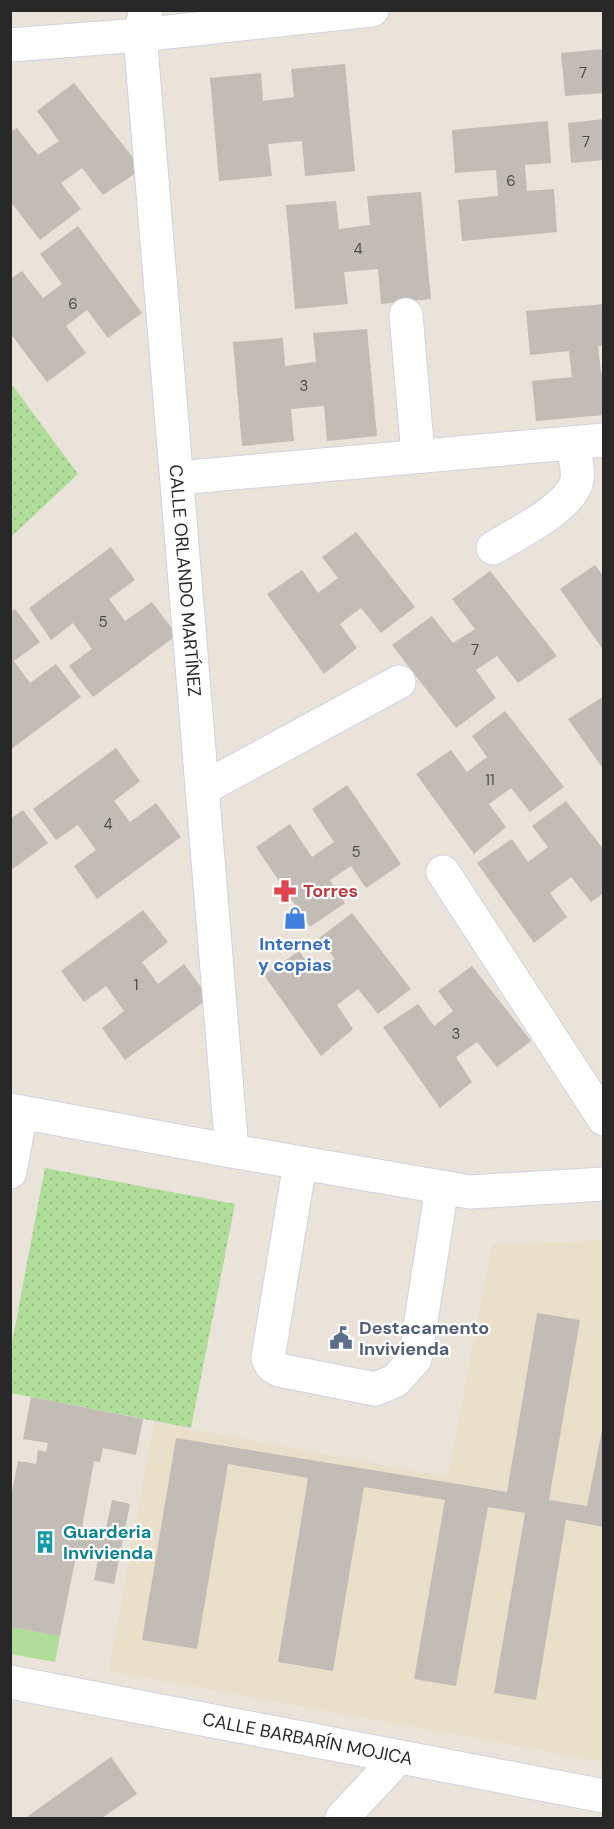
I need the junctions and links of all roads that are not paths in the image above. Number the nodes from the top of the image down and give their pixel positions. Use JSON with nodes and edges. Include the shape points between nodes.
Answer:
{"nodes":[{"id":1,"x":372,"y":10,"type":"edge"},
{"id":2,"x":143,"y":23,"type":"edge"},
{"id":3,"x":10,"y":45,"type":"edge"},
{"id":4,"x":406,"y":315,"type":"dead end"},
{"id":5,"x":588,"y":441,"type":"edge"},
{"id":6,"x":418,"y":456,"type":"junction"},
{"id":7,"x":177,"y":478,"type":"junction"},
{"id":8,"x":493,"y":548,"type":"dead end"},
{"id":9,"x":399,"y":682,"type":"dead end"},
{"id":10,"x":202,"y":789,"type":"junction"},
{"id":11,"x":443,"y":872,"type":"dead end"},
{"id":12,"x":16,"y":1111,"type":"edge"},
{"id":13,"x":603,"y":1119,"type":"edge"},
{"id":14,"x":232,"y":1151,"type":"junction"},
{"id":15,"x":300,"y":1163,"type":"junction"},
{"id":16,"x":10,"y":1172,"type":"edge"},
{"id":17,"x":603,"y":1184,"type":"edge"},
{"id":18,"x":442,"y":1187,"type":"junction"},
{"id":19,"x":10,"y":1682,"type":"edge"},
{"id":20,"x":399,"y":1757,"type":"junction"},
{"id":21,"x":603,"y":1796,"type":"edge"},
{"id":22,"x":342,"y":1818,"type":"edge"}],
"edges":[{"from":1,"to":2,"type":"street"},
{"from":2,"to":3,"type":"street"},
{"from":2,"to":7,"type":"street","name":"CALLE ORLANDO MARTÍNEZ"},
{"from":4,"to":6,"type":"street"},
{"from":5,"to":6,"type":"street"},
{"from":5,"to":8,"type":"street","via":[[572,493],[560,506]]},
{"from":6,"to":7,"type":"street"},
{"from":7,"to":10,"type":"street","name":"CALLE ORLANDO MARTÍNEZ"},
{"from":9,"to":10,"type":"street"},
{"from":10,"to":14,"type":"street","name":"CALLE ORLANDO MARTÍNEZ"},
{"from":11,"to":13,"type":"street"},
{"from":12,"to":14,"type":"street"},
{"from":12,"to":16,"type":"street"},
{"from":14,"to":15,"type":"street"},
{"from":15,"to":18,"type":"street"},
{"from":15,"to":18,"type":"street","via":[[268,1358],[279,1370],[375,1389],[395,1381],[415,1359]]},
{"from":17,"to":18,"type":"street","via":[[470,1192]]},
{"from":19,"to":20,"type":"street","name":"CALLE BARBARÍN MOJICA"},
{"from":20,"to":21,"type":"street","name":"CALLE BARBARÍN MOJICA"},
{"from":20,"to":22,"type":"street"}]}
